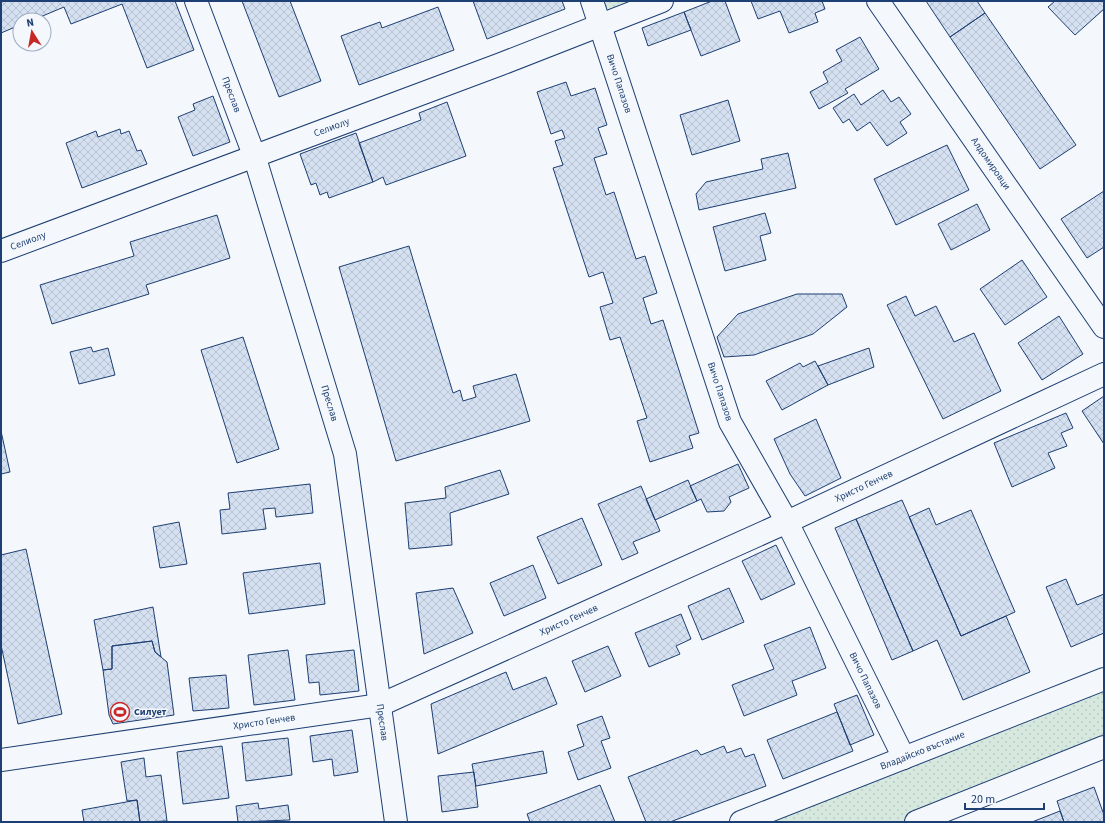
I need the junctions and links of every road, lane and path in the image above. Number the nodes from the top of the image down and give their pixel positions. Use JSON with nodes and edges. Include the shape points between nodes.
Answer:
{"nodes":[{"id":1,"x":196,"y":1,"type":"edge"},
{"id":2,"x":592,"y":1,"type":"edge"},
{"id":3,"x":662,"y":1,"type":"edge"},
{"id":4,"x":878,"y":1,"type":"edge"},
{"id":5,"x":600,"y":26,"type":"junction"},
{"id":6,"x":254,"y":155,"type":"junction"},
{"id":7,"x":1,"y":251,"type":"edge"},
{"id":8,"x":1104,"y":327,"type":"edge"},
{"id":9,"x":1104,"y":374,"type":"edge"},
{"id":10,"x":787,"y":522,"type":"junction"},
{"id":11,"x":1104,"y":679,"type":"edge"},
{"id":12,"x":380,"y":705,"type":"junction"},
{"id":13,"x":1104,"y":747,"type":"edge"},
{"id":14,"x":904,"y":758,"type":"junction"},
{"id":15,"x":1,"y":760,"type":"edge"},
{"id":16,"x":953,"y":815,"type":"edge"},
{"id":17,"x":396,"y":822,"type":"edge"},
{"id":18,"x":741,"y":822,"type":"edge"},
{"id":19,"x":916,"y":822,"type":"edge"}],
"edges":[{"from":1,"to":6,"type":"street","name":"Преслав"},
{"from":2,"to":5,"type":"street","name":"Вичо Папазов"},
{"from":3,"to":5,"type":"street","name":"Селиолу"},
{"from":4,"to":8,"type":"street","name":"Алдомировци"},
{"from":5,"to":6,"type":"street","name":"Селиолу"},
{"from":5,"to":10,"type":"street","name":"Вичо Папазов","via":[[730,422]]},
{"from":6,"to":7,"type":"street","name":"Селиолу"},
{"from":6,"to":12,"type":"street","name":"Преслав","via":[[344,454]]},
{"from":9,"to":10,"type":"street","name":"Христо Генчев"},
{"from":10,"to":12,"type":"street","name":"Христо Генчев"},
{"from":10,"to":14,"type":"street","name":"Вичо Папазов"},
{"from":11,"to":14,"type":"street","name":"Владайско въстание"},
{"from":12,"to":15,"type":"street","name":"Христо Генчев"},
{"from":12,"to":17,"type":"street","name":"Преслав"},
{"from":13,"to":16,"type":"street"},
{"from":14,"to":18,"type":"street","name":"Владайско въстание"},
{"from":16,"to":19,"type":"street"}]}
